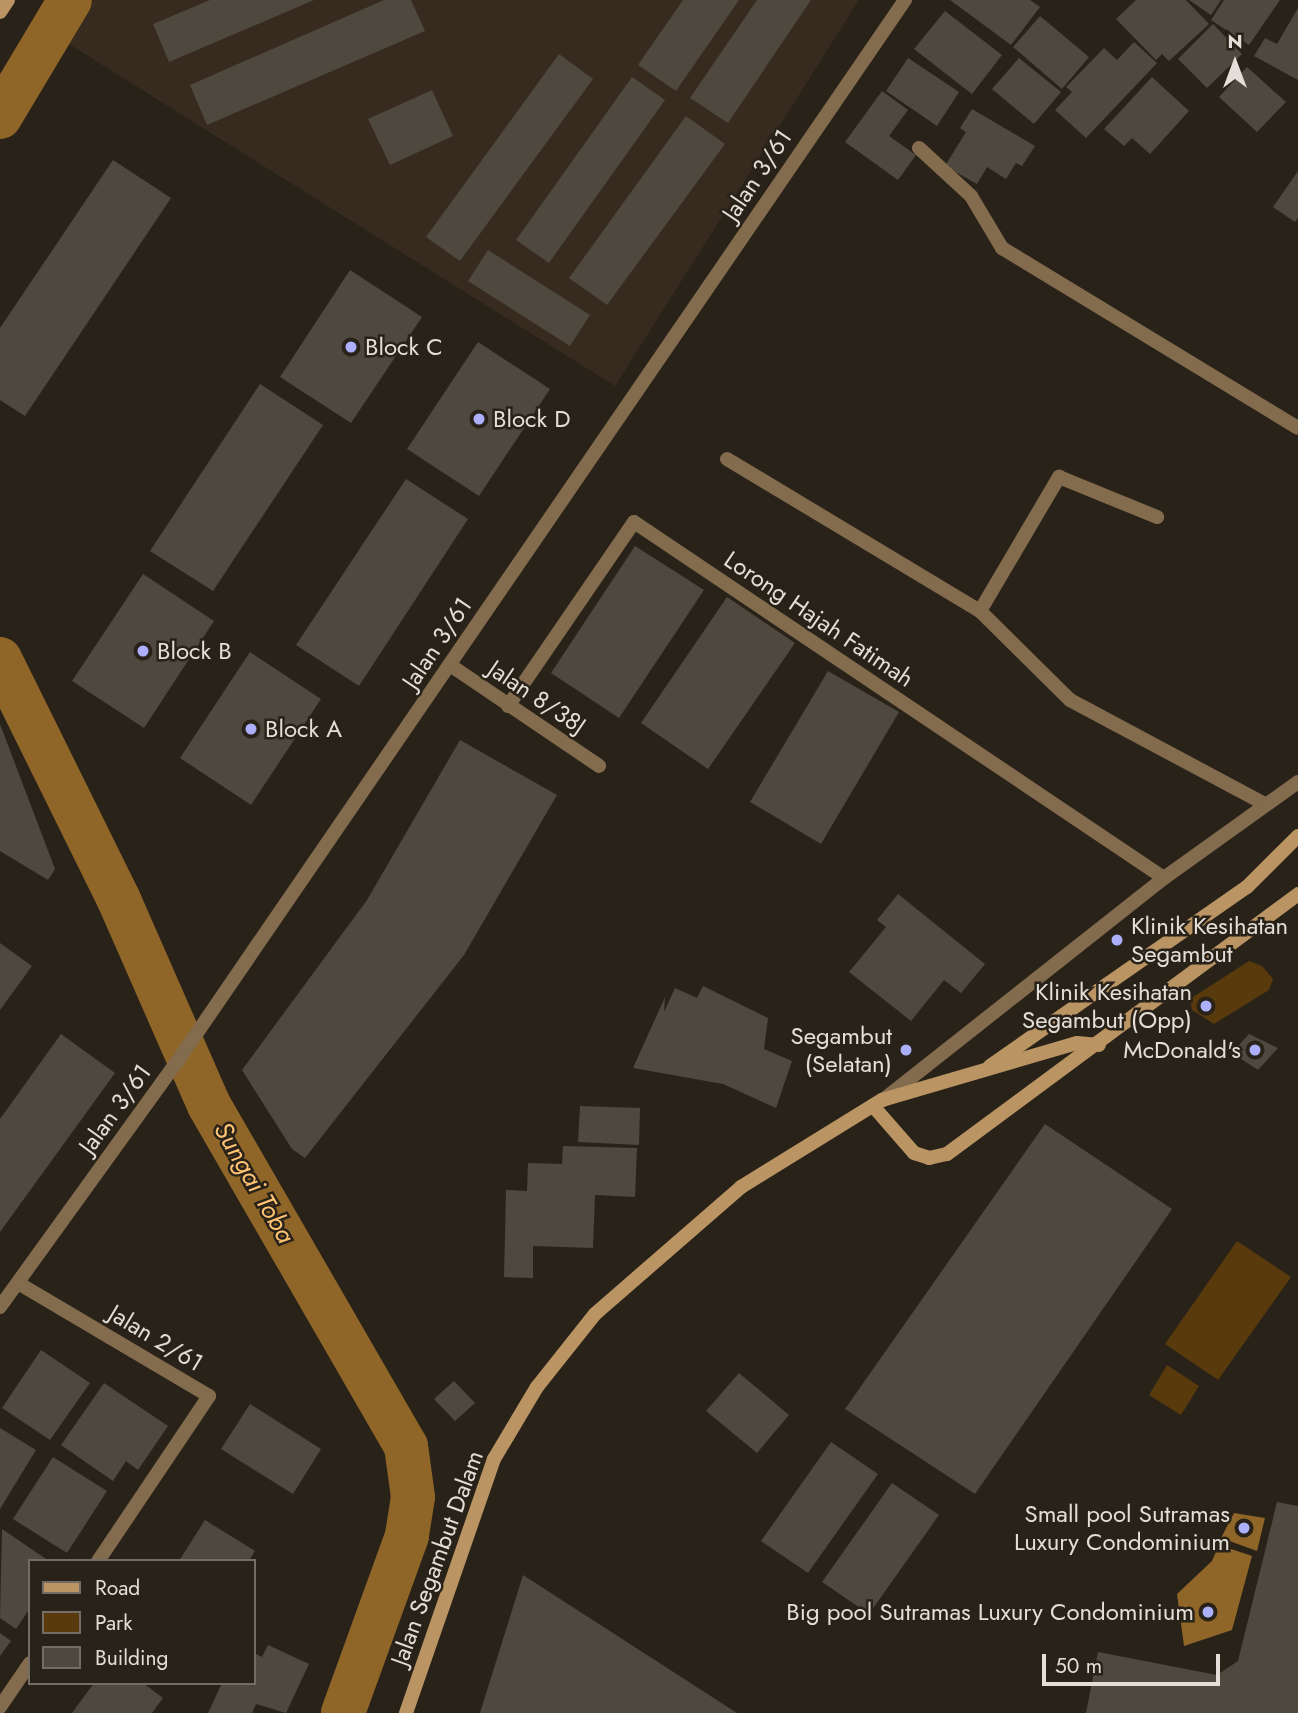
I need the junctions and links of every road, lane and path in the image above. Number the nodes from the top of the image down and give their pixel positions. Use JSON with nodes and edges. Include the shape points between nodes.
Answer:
{"nodes":[{"id":1,"x":8,"y":0,"type":"edge"},
{"id":2,"x":905,"y":0,"type":"edge"},
{"id":3,"x":0,"y":12,"type":"edge"},
{"id":4,"x":919,"y":148,"type":"dead end"},
{"id":5,"x":1298,"y":428,"type":"edge"},
{"id":6,"x":727,"y":459,"type":"dead end"},
{"id":7,"x":1157,"y":517,"type":"dead end"},
{"id":8,"x":980,"y":611,"type":"junction"},
{"id":9,"x":450,"y":664,"type":"junction"},
{"id":10,"x":508,"y":706,"type":"junction"},
{"id":11,"x":599,"y":766,"type":"dead end"},
{"id":12,"x":1298,"y":782,"type":"edge"},
{"id":13,"x":1264,"y":803,"type":"junction"},
{"id":14,"x":1298,"y":836,"type":"edge"},
{"id":15,"x":1164,"y":878,"type":"junction"},
{"id":16,"x":1298,"y":894,"type":"edge"},
{"id":17,"x":1099,"y":1045,"type":"junction"},
{"id":18,"x":983,"y":1071,"type":"junction"},
{"id":19,"x":878,"y":1103,"type":"junction"},
{"id":20,"x":18,"y":1283,"type":"junction"},
{"id":21,"x":0,"y":1307,"type":"edge"},
{"id":22,"x":99,"y":1559,"type":"edge"},
{"id":23,"x":28,"y":1666,"type":"edge"},
{"id":24,"x":0,"y":1707,"type":"edge"},
{"id":25,"x":406,"y":1713,"type":"edge"}],
"edges":[{"from":1,"to":3,"type":"street"},
{"from":2,"to":9,"type":"street","name":"Jalan 3/61"},
{"from":4,"to":5,"type":"street","via":[[971,196],[1002,248]]},
{"from":6,"to":8,"type":"street"},
{"from":7,"to":8,"type":"street","via":[[1059,477]]},
{"from":8,"to":13,"type":"street","via":[[1070,700]]},
{"from":9,"to":10,"type":"street","name":"Jalan 8/38J"},
{"from":9,"to":20,"type":"street","name":"Jalan 3/61","via":[[180,1057]]},
{"from":10,"to":11,"type":"street","name":"Jalan 8/38J"},
{"from":10,"to":15,"type":"street","name":"Lorong Hajah Fatimah","via":[[634,522]]},
{"from":12,"to":13,"type":"street"},
{"from":13,"to":15,"type":"street"},
{"from":14,"to":18,"type":"street","via":[[1238,894]]},
{"from":15,"to":19,"type":"street"},
{"from":16,"to":17,"type":"street"},
{"from":17,"to":18,"type":"street","name":"Jalan Segambut Dalam","via":[[1077,1044]]},
{"from":17,"to":19,"type":"street","via":[[947,1154],[929,1158],[914,1153]]},
{"from":18,"to":19,"type":"street","name":"Jalan Segambut Dalam"},
{"from":19,"to":25,"type":"street","name":"Jalan Segambut Dalam","via":[[741,1187],[595,1314],[537,1387],[494,1459]]},
{"from":20,"to":21,"type":"street","name":"Jalan 3/61"},
{"from":20,"to":22,"type":"street","name":"Jalan 2/61","via":[[209,1396]]},
{"from":23,"to":24,"type":"street"}]}
